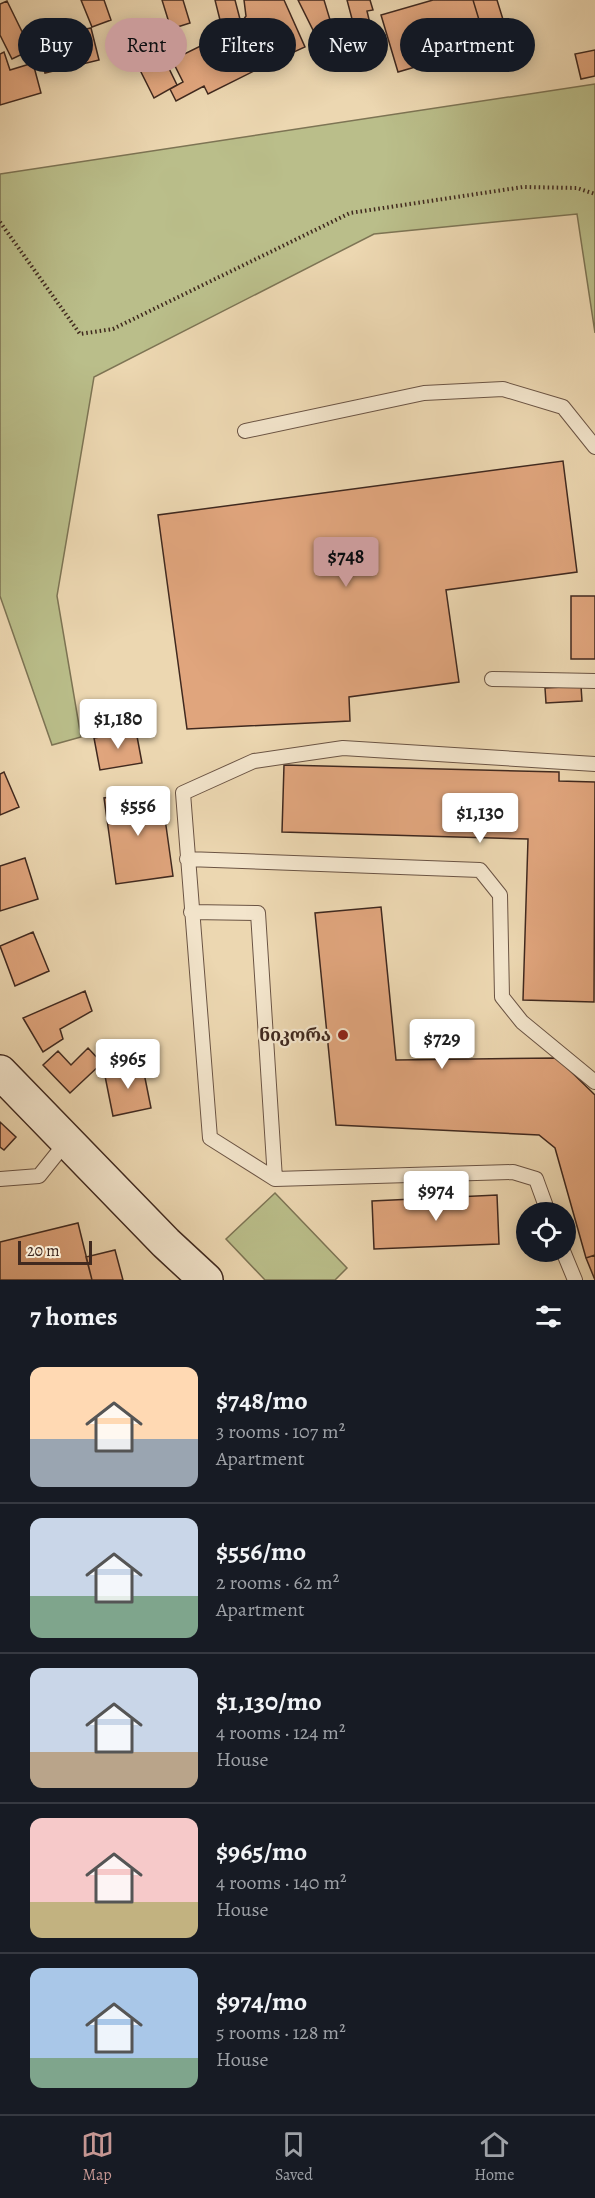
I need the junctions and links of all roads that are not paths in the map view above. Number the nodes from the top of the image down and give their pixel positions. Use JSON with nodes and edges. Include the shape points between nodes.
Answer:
{"nodes":[{"id":1,"x":245,"y":431,"type":"dead end"},
{"id":2,"x":595,"y":447,"type":"edge"},
{"id":3,"x":492,"y":679,"type":"dead end"},
{"id":4,"x":595,"y":681,"type":"edge"},
{"id":5,"x":595,"y":764,"type":"edge"},
{"id":6,"x":187,"y":859,"type":"junction"},
{"id":7,"x":191,"y":912,"type":"junction"},
{"id":8,"x":0,"y":1072,"type":"edge"},
{"id":9,"x":595,"y":1082,"type":"edge"},
{"id":10,"x":67,"y":1141,"type":"junction"},
{"id":11,"x":0,"y":1179,"type":"edge"},
{"id":12,"x":275,"y":1179,"type":"junction"},
{"id":13,"x":544,"y":1202,"type":"edge"},
{"id":14,"x":567,"y":1262,"type":"edge"},
{"id":15,"x":206,"y":1280,"type":"edge"},
{"id":16,"x":574,"y":1280,"type":"edge"}],
"edges":[{"from":1,"to":2,"type":"lane","via":[[424,393],[503,389],[563,407]]},
{"from":3,"to":4,"type":"lane"},
{"from":5,"to":6,"type":"lane","via":[[343,748],[254,761],[183,793]]},
{"from":6,"to":7,"type":"lane"},
{"from":6,"to":9,"type":"lane","via":[[480,870],[500,895],[502,998],[522,1022]]},
{"from":7,"to":12,"type":"lane","via":[[210,1138]]},
{"from":7,"to":12,"type":"lane","via":[[258,913]]},
{"from":8,"to":10,"type":"street"},
{"from":10,"to":11,"type":"lane","via":[[39,1176]]},
{"from":10,"to":15,"type":"street"},
{"from":12,"to":13,"type":"lane","via":[[513,1172],[536,1179]]},
{"from":14,"to":16,"type":"lane"}]}
